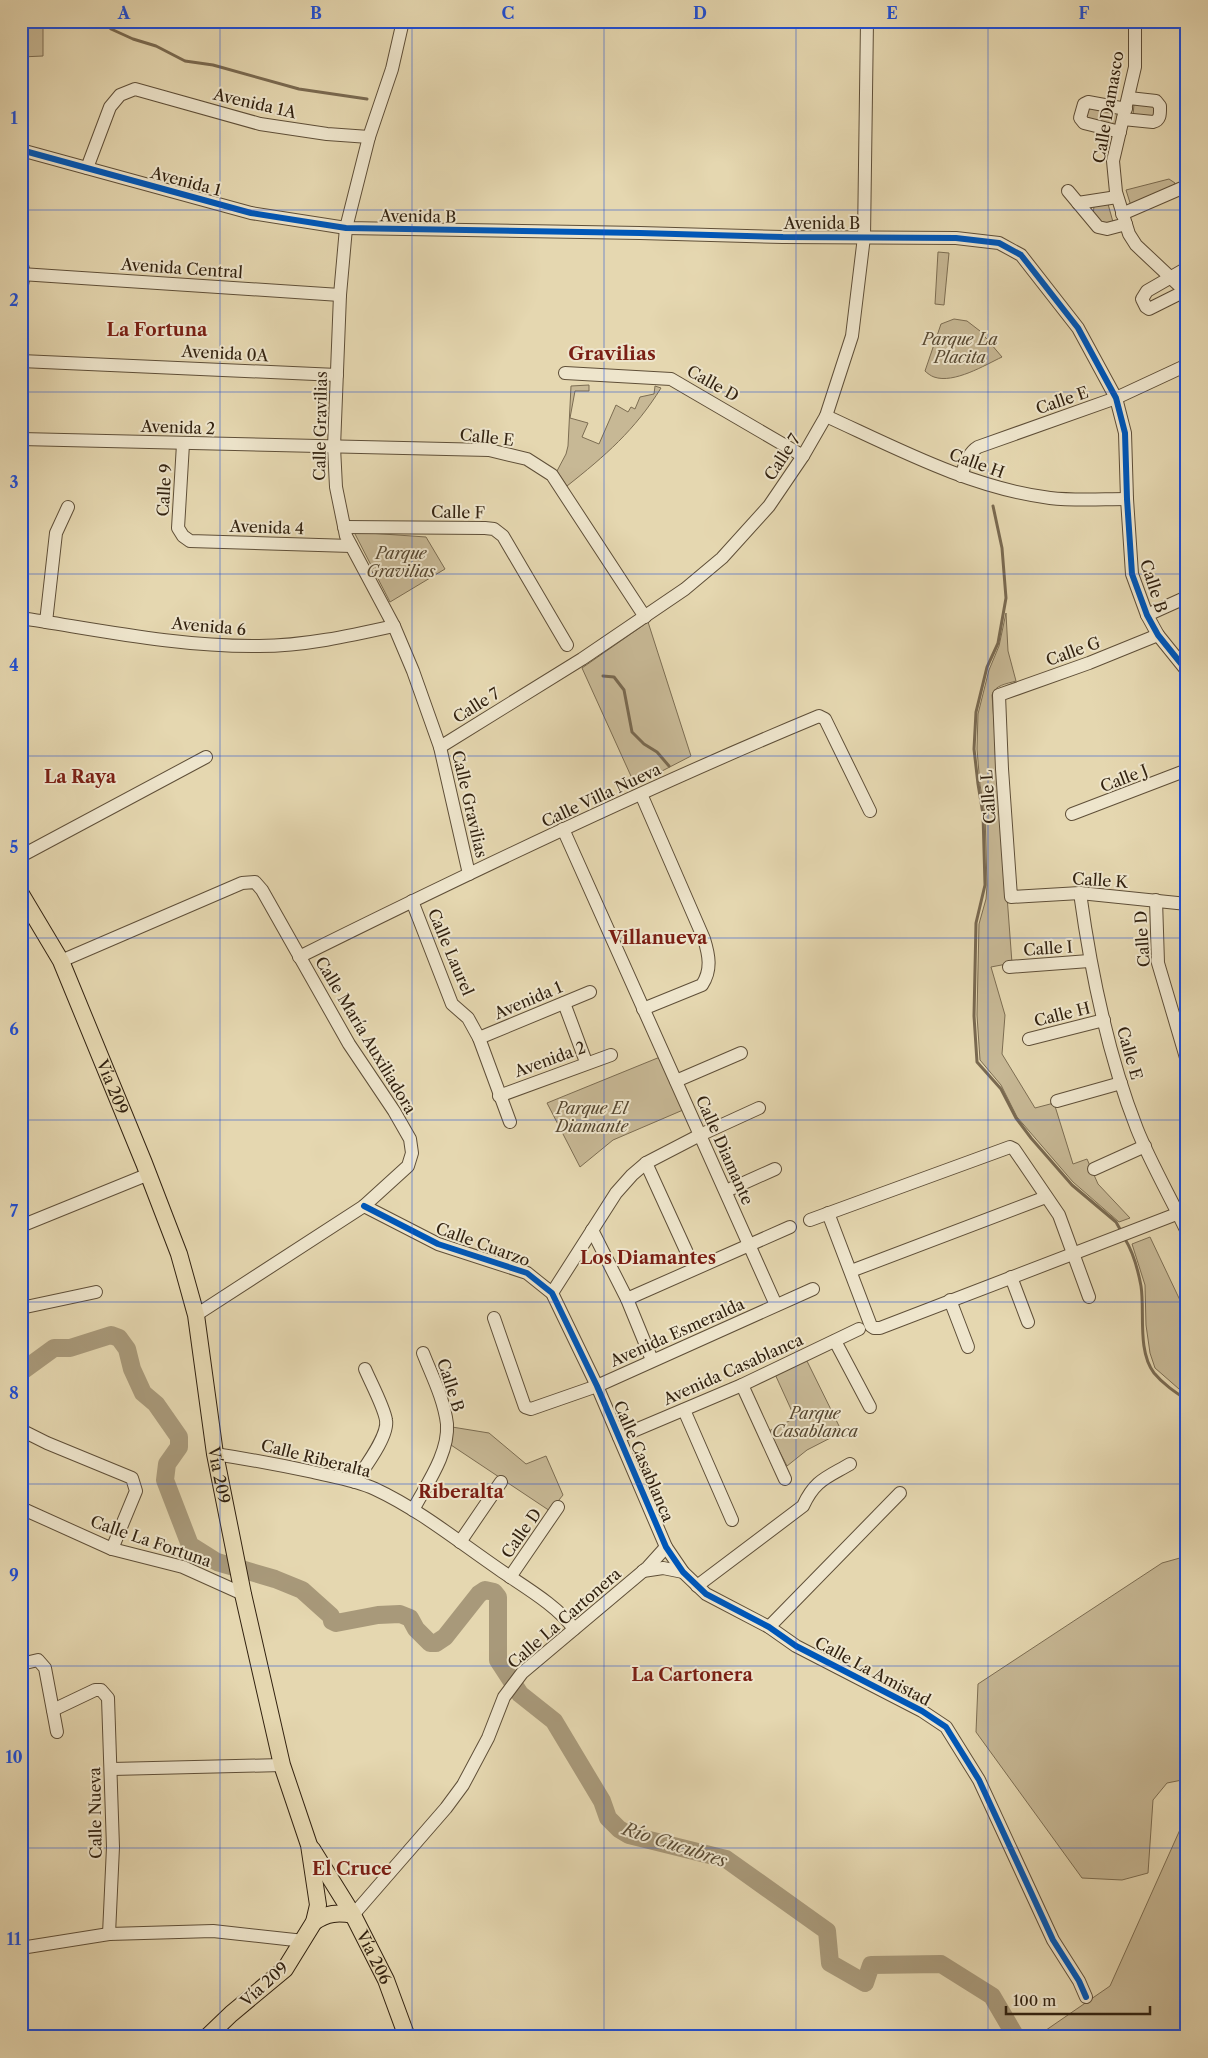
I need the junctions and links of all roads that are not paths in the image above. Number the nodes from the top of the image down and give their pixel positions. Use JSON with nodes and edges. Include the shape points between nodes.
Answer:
{"nodes":[{"id":1,"x":403,"y":21,"type":"edge"},
{"id":2,"x":867,"y":21,"type":"edge"},
{"id":3,"x":1135,"y":21,"type":"edge"},
{"id":4,"x":369,"y":137,"type":"junction"},
{"id":5,"x":21,"y":150,"type":"edge"},
{"id":6,"x":87,"y":168,"type":"junction"},
{"id":7,"x":1182,"y":188,"type":"dead end"},
{"id":8,"x":1068,"y":191,"type":"dead end"},
{"id":9,"x":1117,"y":197,"type":"junction"},
{"id":10,"x":1078,"y":203,"type":"junction"},
{"id":11,"x":1124,"y":219,"type":"junction"},
{"id":12,"x":346,"y":228,"type":"junction"},
{"id":13,"x":864,"y":237,"type":"junction"},
{"id":14,"x":21,"y":261,"type":"edge"},
{"id":15,"x":1187,"y":268,"type":"edge"},
{"id":16,"x":23,"y":274,"type":"edge"},
{"id":17,"x":1172,"y":277,"type":"junction"},
{"id":18,"x":21,"y":290,"type":"edge"},
{"id":19,"x":1186,"y":291,"type":"edge"},
{"id":20,"x":340,"y":295,"type":"junction"},
{"id":21,"x":21,"y":361,"type":"edge"},
{"id":22,"x":1187,"y":365,"type":"edge"},
{"id":23,"x":565,"y":373,"type":"dead end"},
{"id":24,"x":337,"y":375,"type":"junction"},
{"id":25,"x":1116,"y":398,"type":"junction"},
{"id":26,"x":826,"y":416,"type":"junction"},
{"id":27,"x":21,"y":439,"type":"edge"},
{"id":28,"x":183,"y":444,"type":"junction"},
{"id":29,"x":334,"y":448,"type":"junction"},
{"id":30,"x":803,"y":456,"type":"junction"},
{"id":31,"x":961,"y":476,"type":"junction"},
{"id":32,"x":1127,"y":499,"type":"junction"},
{"id":33,"x":68,"y":507,"type":"dead end"},
{"id":34,"x":344,"y":526,"type":"junction"},
{"id":35,"x":182,"y":536,"type":"joint"},
{"id":36,"x":351,"y":546,"type":"junction"},
{"id":37,"x":1187,"y":597,"type":"edge"},
{"id":38,"x":1147,"y":615,"type":"junction"},
{"id":39,"x":645,"y":617,"type":"junction"},
{"id":40,"x":21,"y":618,"type":"edge"},
{"id":41,"x":46,"y":622,"type":"junction"},
{"id":42,"x":394,"y":626,"type":"junction"},
{"id":43,"x":1158,"y":635,"type":"junction"},
{"id":44,"x":567,"y":645,"type":"dead end"},
{"id":45,"x":1187,"y":671,"type":"edge"},
{"id":46,"x":999,"y":695,"type":"joint"},
{"id":47,"x":440,"y":747,"type":"junction"},
{"id":48,"x":206,"y":757,"type":"dead end"},
{"id":49,"x":1187,"y":770,"type":"edge"},
{"id":50,"x":641,"y":794,"type":"junction"},
{"id":51,"x":870,"y":811,"type":"dead end"},
{"id":52,"x":1072,"y":814,"type":"dead end"},
{"id":53,"x":563,"y":829,"type":"junction"},
{"id":54,"x":21,"y":856,"type":"edge"},
{"id":55,"x":469,"y":874,"type":"junction"},
{"id":56,"x":1080,"y":893,"type":"junction"},
{"id":57,"x":21,"y":894,"type":"edge"},
{"id":58,"x":1011,"y":897,"type":"joint"},
{"id":59,"x":1156,"y":900,"type":"junction"},
{"id":60,"x":412,"y":901,"type":"junction"},
{"id":61,"x":1187,"y":904,"type":"edge"},
{"id":62,"x":299,"y":957,"type":"junction"},
{"id":63,"x":61,"y":961,"type":"junction"},
{"id":64,"x":1089,"y":962,"type":"junction"},
{"id":65,"x":1009,"y":967,"type":"dead end"},
{"id":66,"x":590,"y":992,"type":"dead end"},
{"id":67,"x":564,"y":1003,"type":"junction"},
{"id":68,"x":643,"y":1009,"type":"junction"},
{"id":69,"x":1104,"y":1020,"type":"junction"},
{"id":70,"x":479,"y":1038,"type":"junction"},
{"id":71,"x":1029,"y":1038,"type":"dead end"},
{"id":72,"x":741,"y":1053,"type":"dead end"},
{"id":73,"x":611,"y":1055,"type":"dead end"},
{"id":74,"x":1187,"y":1061,"type":"edge"},
{"id":75,"x":586,"y":1062,"type":"junction"},
{"id":76,"x":676,"y":1080,"type":"junction"},
{"id":77,"x":1121,"y":1083,"type":"junction"},
{"id":78,"x":499,"y":1096,"type":"junction"},
{"id":79,"x":1057,"y":1101,"type":"dead end"},
{"id":80,"x":759,"y":1108,"type":"dead end"},
{"id":81,"x":510,"y":1122,"type":"dead end"},
{"id":82,"x":700,"y":1135,"type":"junction"},
{"id":83,"x":1145,"y":1146,"type":"junction"},
{"id":84,"x":646,"y":1163,"type":"junction"},
{"id":85,"x":775,"y":1169,"type":"dead end"},
{"id":86,"x":1094,"y":1169,"type":"dead end"},
{"id":87,"x":148,"y":1174,"type":"junction"},
{"id":88,"x":726,"y":1191,"type":"junction"},
{"id":89,"x":1046,"y":1197,"type":"junction"},
{"id":90,"x":364,"y":1206,"type":"junction"},
{"id":91,"x":1182,"y":1211,"type":"edge"},
{"id":92,"x":828,"y":1213,"type":"junction"},
{"id":93,"x":810,"y":1220,"type":"dead end"},
{"id":94,"x":21,"y":1226,"type":"edge"},
{"id":95,"x":790,"y":1227,"type":"dead end"},
{"id":96,"x":592,"y":1230,"type":"junction"},
{"id":97,"x":1187,"y":1232,"type":"edge"},
{"id":98,"x":749,"y":1244,"type":"junction"},
{"id":99,"x":1073,"y":1252,"type":"junction"},
{"id":100,"x":694,"y":1268,"type":"junction"},
{"id":101,"x":851,"y":1271,"type":"junction"},
{"id":102,"x":1011,"y":1278,"type":"junction"},
{"id":103,"x":813,"y":1289,"type":"dead end"},
{"id":104,"x":96,"y":1292,"type":"dead end"},
{"id":105,"x":552,"y":1293,"type":"junction"},
{"id":106,"x":1089,"y":1297,"type":"dead end"},
{"id":107,"x":627,"y":1299,"type":"junction"},
{"id":108,"x":950,"y":1300,"type":"junction"},
{"id":109,"x":776,"y":1305,"type":"junction"},
{"id":110,"x":21,"y":1308,"type":"edge"},
{"id":111,"x":196,"y":1315,"type":"junction"},
{"id":112,"x":494,"y":1318,"type":"dead end"},
{"id":113,"x":1028,"y":1322,"type":"dead end"},
{"id":114,"x":859,"y":1329,"type":"dead end"},
{"id":115,"x":834,"y":1341,"type":"junction"},
{"id":116,"x":968,"y":1347,"type":"dead end"},
{"id":117,"x":423,"y":1354,"type":"dead end"},
{"id":118,"x":652,"y":1360,"type":"junction"},
{"id":119,"x":365,"y":1369,"type":"dead end"},
{"id":120,"x":742,"y":1385,"type":"junction"},
{"id":121,"x":597,"y":1386,"type":"junction"},
{"id":122,"x":870,"y":1407,"type":"dead end"},
{"id":123,"x":684,"y":1410,"type":"junction"},
{"id":124,"x":21,"y":1430,"type":"edge"},
{"id":125,"x":619,"y":1437,"type":"junction"},
{"id":126,"x":215,"y":1454,"type":"junction"},
{"id":127,"x":850,"y":1464,"type":"dead end"},
{"id":128,"x":785,"y":1478,"type":"dead end"},
{"id":129,"x":355,"y":1482,"type":"junction"},
{"id":130,"x":500,"y":1482,"type":"dead end"},
{"id":131,"x":900,"y":1493,"type":"dead end"},
{"id":132,"x":558,"y":1507,"type":"dead end"},
{"id":133,"x":21,"y":1508,"type":"edge"},
{"id":134,"x":413,"y":1510,"type":"junction"},
{"id":135,"x":732,"y":1520,"type":"dead end"},
{"id":136,"x":460,"y":1542,"type":"junction"},
{"id":137,"x":666,"y":1546,"type":"junction"},
{"id":138,"x":112,"y":1549,"type":"junction"},
{"id":139,"x":643,"y":1571,"type":"junction"},
{"id":140,"x":683,"y":1572,"type":"junction"},
{"id":141,"x":510,"y":1577,"type":"junction"},
{"id":142,"x":697,"y":1586,"type":"junction"},
{"id":143,"x":242,"y":1590,"type":"junction"},
{"id":144,"x":769,"y":1627,"type":"junction"},
{"id":145,"x":574,"y":1629,"type":"junction"},
{"id":146,"x":21,"y":1664,"type":"edge"},
{"id":147,"x":54,"y":1710,"type":"junction"},
{"id":148,"x":57,"y":1732,"type":"dead end"},
{"id":149,"x":282,"y":1765,"type":"junction"},
{"id":150,"x":112,"y":1769,"type":"junction"},
{"id":151,"x":309,"y":1845,"type":"junction"},
{"id":152,"x":318,"y":1905,"type":"junction"},
{"id":153,"x":353,"y":1914,"type":"junction"},
{"id":154,"x":314,"y":1922,"type":"junction"},
{"id":155,"x":109,"y":1934,"type":"junction"},
{"id":156,"x":304,"y":1941,"type":"junction"},
{"id":157,"x":21,"y":1948,"type":"edge"},
{"id":158,"x":1086,"y":1998,"type":"dead end"},
{"id":159,"x":207,"y":2037,"type":"edge"},
{"id":160,"x":407,"y":2037,"type":"edge"}],
"edges":[{"from":1,"to":4,"type":"street","name":"Calle Gravilias","via":[[392,69]]},
{"from":2,"to":13,"type":"street","name":"Calle 7"},
{"from":3,"to":9,"type":"street","name":"Calle Damasco","via":[[1135,67],[1113,161]]},
{"from":4,"to":6,"type":"street","name":"Avenida 1A","via":[[260,124],[136,89],[120,95],[110,108]]},
{"from":4,"to":12,"type":"street","name":"Calle Gravilias"},
{"from":5,"to":6,"type":"street","name":"Avenida 1"},
{"from":6,"to":12,"type":"street","name":"Avenida 1","via":[[251,213]]},
{"from":7,"to":11,"type":"street"},
{"from":8,"to":10,"type":"street"},
{"from":9,"to":10,"type":"street"},
{"from":9,"to":11,"type":"street","name":"Calle Damasco"},
{"from":10,"to":11,"type":"street","via":[[1098,227],[1107,229]]},
{"from":11,"to":17,"type":"street","name":"Calle Damasco","via":[[1136,245]]},
{"from":12,"to":13,"type":"street","name":"Avenida B"},
{"from":12,"to":20,"type":"street","name":"Calle Gravilias"},
{"from":13,"to":25,"type":"street","name":"Avenida B","via":[[974,239],[999,243],[1013,250],[1027,262],[1078,328]]},
{"from":13,"to":26,"type":"street","name":"Calle 7","via":[[852,336]]},
{"from":14,"to":16,"type":"street"},
{"from":15,"to":17,"type":"street"},
{"from":16,"to":18,"type":"street"},
{"from":16,"to":20,"type":"street","name":"Avenida Central"},
{"from":17,"to":19,"type":"street","name":"Calle Damasco"},
{"from":17,"to":19,"type":"street","via":[[1144,294],[1142,299],[1146,307],[1149,309]]},
{"from":20,"to":24,"type":"street","name":"Calle Gravilias"},
{"from":21,"to":24,"type":"street","name":"Avenida 0A"},
{"from":22,"to":25,"type":"street","name":"Calle E"},
{"from":23,"to":30,"type":"street","name":"Calle D","via":[[671,379]]},
{"from":24,"to":29,"type":"street","name":"Calle Gravilias"},
{"from":25,"to":31,"type":"street","name":"Calle E","via":[[978,447],[967,458]]},
{"from":25,"to":32,"type":"street","name":"Avenida B","via":[[1125,433]]},
{"from":26,"to":30,"type":"street","name":"Calle 7"},
{"from":26,"to":31,"type":"street","name":"Calle H"},
{"from":27,"to":28,"type":"street","name":"Avenida 2"},
{"from":28,"to":29,"type":"street","name":"Avenida 2"},
{"from":28,"to":35,"type":"street","name":"Calle 9","via":[[178,528]]},
{"from":29,"to":34,"type":"street","name":"Calle Gravilias","via":[[336,487]]},
{"from":29,"to":39,"type":"street","name":"Calle E","via":[[489,450],[527,459],[552,475]]},
{"from":30,"to":39,"type":"street","name":"Calle 7","via":[[769,506],[722,558]]},
{"from":31,"to":32,"type":"street","name":"Calle H","via":[[1006,490],[1052,498]]},
{"from":32,"to":38,"type":"street","name":"Calle B","via":[[1132,574]]},
{"from":33,"to":41,"type":"street","via":[[56,533]]},
{"from":34,"to":36,"type":"street","name":"Calle Gravilias"},
{"from":34,"to":44,"type":"street","name":"Calle F","via":[[494,529],[503,536]]},
{"from":35,"to":36,"type":"street","name":"Avenida 4","via":[[190,540]]},
{"from":36,"to":42,"type":"street","name":"Calle Gravilias"},
{"from":37,"to":38,"type":"street"},
{"from":38,"to":43,"type":"street","name":"Calle B"},
{"from":39,"to":47,"type":"street","name":"Calle 7"},
{"from":40,"to":41,"type":"street","name":"Avenida 6"},
{"from":41,"to":42,"type":"street","name":"Avenida 6","via":[[190,642],[259,646],[346,637]]},
{"from":42,"to":47,"type":"street","name":"Calle Gravilias"},
{"from":43,"to":45,"type":"street","name":"Calle B"},
{"from":43,"to":46,"type":"street","name":"Calle G"},
{"from":46,"to":58,"type":"street","name":"Calle L"},
{"from":47,"to":55,"type":"street","name":"Calle Gravilias"},
{"from":48,"to":54,"type":"street"},
{"from":49,"to":52,"type":"street","name":"Calle J"},
{"from":50,"to":51,"type":"street","name":"Calle Villa Nueva","via":[[819,716],[826,719]]},
{"from":50,"to":53,"type":"street","name":"Calle Villa Nueva"},
{"from":50,"to":68,"type":"street","via":[[704,939],[709,963],[702,984]]},
{"from":53,"to":55,"type":"street","name":"Calle Villa Nueva"},
{"from":53,"to":68,"type":"street","name":"Calle Diamante"},
{"from":55,"to":60,"type":"street","name":"Calle Villa Nueva"},
{"from":56,"to":58,"type":"street","name":"Calle K"},
{"from":56,"to":59,"type":"street","name":"Calle K"},
{"from":56,"to":64,"type":"street","name":"Calle E"},
{"from":57,"to":63,"type":"main road","name":"Vía 209"},
{"from":59,"to":61,"type":"street","name":"Calle K"},
{"from":59,"to":74,"type":"street","name":"Calle D","via":[[1158,963]]},
{"from":60,"to":62,"type":"street","name":"Calle Villa Nueva"},
{"from":60,"to":70,"type":"street","name":"Calle Laurel","via":[[452,1004],[468,1018]]},
{"from":62,"to":63,"type":"street","name":"Calle María Auxiliadora","via":[[255,882],[242,883]]},
{"from":62,"to":90,"type":"street","name":"Calle María Auxiliadora","via":[[349,1044],[410,1139],[412,1153],[408,1166]]},
{"from":63,"to":87,"type":"main road","name":"Vía 209"},
{"from":64,"to":65,"type":"street","name":"Calle I"},
{"from":64,"to":69,"type":"street","name":"Calle E"},
{"from":66,"to":67,"type":"street","name":"Avenida 1"},
{"from":67,"to":70,"type":"street","name":"Avenida 1"},
{"from":67,"to":75,"type":"street"},
{"from":68,"to":76,"type":"street","name":"Calle Diamante"},
{"from":69,"to":71,"type":"street","name":"Calle H"},
{"from":69,"to":77,"type":"street","name":"Calle E"},
{"from":70,"to":78,"type":"street","name":"Calle Laurel"},
{"from":72,"to":76,"type":"street"},
{"from":73,"to":75,"type":"street","name":"Avenida 2"},
{"from":75,"to":78,"type":"street","name":"Avenida 2"},
{"from":76,"to":82,"type":"street","name":"Calle Diamante"},
{"from":77,"to":79,"type":"street"},
{"from":77,"to":83,"type":"street","name":"Calle E"},
{"from":78,"to":81,"type":"street","name":"Calle Laurel"},
{"from":80,"to":82,"type":"street"},
{"from":82,"to":84,"type":"street"},
{"from":82,"to":88,"type":"street","name":"Calle Diamante"},
{"from":83,"to":86,"type":"street"},
{"from":83,"to":91,"type":"street","name":"Calle E"},
{"from":84,"to":96,"type":"street","via":[[616,1193]]},
{"from":84,"to":100,"type":"street"},
{"from":85,"to":88,"type":"street"},
{"from":87,"to":94,"type":"street"},
{"from":87,"to":111,"type":"main road","name":"Vía 209","via":[[179,1254]]},
{"from":88,"to":98,"type":"street","name":"Calle Diamante"},
{"from":89,"to":92,"type":"street","via":[[1010,1147]]},
{"from":89,"to":99,"type":"street","via":[[1059,1215]]},
{"from":89,"to":101,"type":"street"},
{"from":90,"to":105,"type":"street","name":"Calle Cuarzo","via":[[438,1244],[527,1273]]},
{"from":90,"to":111,"type":"street","name":"Calle María Auxiliadora"},
{"from":91,"to":97,"type":"street","name":"Calle E"},
{"from":91,"to":99,"type":"street"},
{"from":92,"to":93,"type":"street"},
{"from":92,"to":101,"type":"street"},
{"from":95,"to":98,"type":"street"},
{"from":96,"to":105,"type":"street"},
{"from":96,"to":107,"type":"street"},
{"from":98,"to":100,"type":"street"},
{"from":98,"to":109,"type":"street","name":"Calle Diamante"},
{"from":99,"to":102,"type":"street"},
{"from":99,"to":106,"type":"street"},
{"from":100,"to":107,"type":"street"},
{"from":101,"to":108,"type":"street","via":[[874,1328]]},
{"from":102,"to":108,"type":"street"},
{"from":102,"to":113,"type":"street"},
{"from":103,"to":109,"type":"street","name":"Avenida Esmeralda"},
{"from":104,"to":110,"type":"street"},
{"from":105,"to":121,"type":"street","name":"Calle Cuarzo"},
{"from":107,"to":118,"type":"street"},
{"from":108,"to":116,"type":"street"},
{"from":109,"to":118,"type":"street","name":"Avenida Esmeralda"},
{"from":111,"to":126,"type":"main road","name":"Vía 209"},
{"from":112,"to":121,"type":"street","name":"Avenida Esmeralda","via":[[525,1407],[531,1409]]},
{"from":114,"to":115,"type":"street","name":"Avenida Casablanca"},
{"from":115,"to":120,"type":"street","name":"Avenida Casablanca"},
{"from":115,"to":122,"type":"street"},
{"from":117,"to":134,"type":"street","name":"Calle B","via":[[440,1395],[447,1426],[438,1462]]},
{"from":118,"to":121,"type":"street","name":"Avenida Esmeralda"},
{"from":119,"to":129,"type":"street","via":[[386,1420],[385,1431]]},
{"from":120,"to":123,"type":"street","name":"Avenida Casablanca"},
{"from":120,"to":128,"type":"street"},
{"from":121,"to":125,"type":"street","name":"Calle Casablanca"},
{"from":123,"to":125,"type":"street","name":"Avenida Casablanca"},
{"from":123,"to":135,"type":"street"},
{"from":124,"to":138,"type":"street","via":[[132,1478],[136,1491]]},
{"from":125,"to":137,"type":"street","name":"Calle Casablanca"},
{"from":126,"to":129,"type":"street","name":"Calle Riberalta"},
{"from":126,"to":143,"type":"main road","name":"Vía 209"},
{"from":127,"to":142,"type":"street","via":[[819,1482],[810,1490],[803,1506]]},
{"from":129,"to":134,"type":"street","name":"Calle Riberalta"},
{"from":130,"to":136,"type":"street"},
{"from":131,"to":144,"type":"street"},
{"from":132,"to":141,"type":"street","name":"Calle D"},
{"from":133,"to":138,"type":"street","name":"Calle La Fortuna"},
{"from":134,"to":136,"type":"street","name":"Calle Riberalta"},
{"from":136,"to":141,"type":"street","name":"Calle Riberalta"},
{"from":137,"to":139,"type":"street","name":"Calle La Cartonera"},
{"from":137,"to":140,"type":"street","name":"Calle La Amistad"},
{"from":138,"to":143,"type":"street","name":"Calle La Fortuna","via":[[183,1567]]},
{"from":139,"to":140,"type":"street","via":[[663,1568]]},
{"from":139,"to":145,"type":"street","name":"Calle La Cartonera"},
{"from":140,"to":142,"type":"street","name":"Calle La Amistad"},
{"from":141,"to":145,"type":"street","name":"Calle Riberalta","via":[[566,1618]]},
{"from":142,"to":144,"type":"street","name":"Calle La Amistad","via":[[713,1598]]},
{"from":143,"to":149,"type":"main road","name":"Vía 209"},
{"from":144,"to":158,"type":"street","name":"Calle La Amistad","via":[[796,1646],[922,1711],[946,1727],[979,1780],[1053,1940]]},
{"from":145,"to":153,"type":"street","name":"Calle La Cartonera","via":[[522,1673],[504,1696],[488,1738],[463,1785]]},
{"from":146,"to":147,"type":"street","via":[[38,1660],[45,1668]]},
{"from":147,"to":148,"type":"street"},
{"from":147,"to":150,"type":"street","name":"Calle Nueva","via":[[95,1690],[106,1693]]},
{"from":149,"to":150,"type":"street"},
{"from":149,"to":151,"type":"main road","name":"Vía 209"},
{"from":150,"to":155,"type":"street","name":"Calle Nueva"},
{"from":151,"to":152,"type":"main road","name":"Vía 209"},
{"from":151,"to":153,"type":"main road"},
{"from":152,"to":153,"type":"main road","name":"Vía 206","via":[[337,1905]]},
{"from":152,"to":154,"type":"main road","name":"Vía 209"},
{"from":153,"to":154,"type":"main road","via":[[333,1913]]},
{"from":153,"to":160,"type":"main road","name":"Vía 206","via":[[386,1980]]},
{"from":154,"to":156,"type":"main road","name":"Vía 209"},
{"from":155,"to":156,"type":"street","via":[[213,1931]]},
{"from":155,"to":157,"type":"street"},
{"from":156,"to":159,"type":"main road","name":"Vía 209","via":[[285,1969]]}]}
